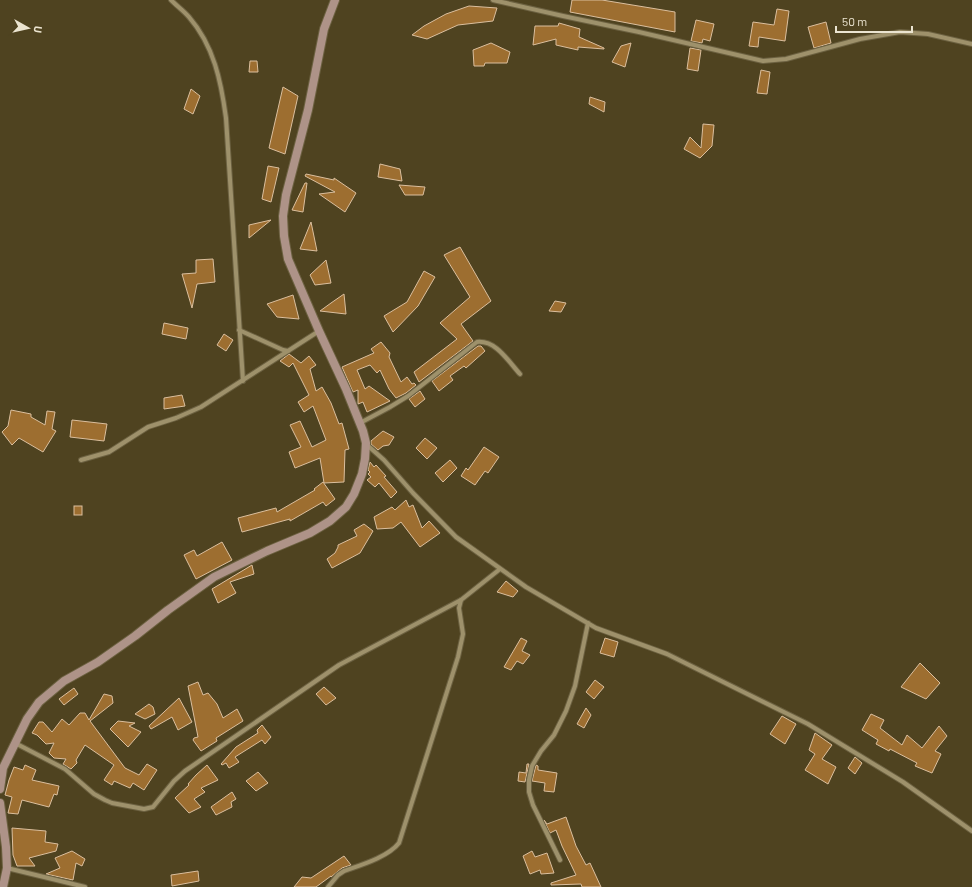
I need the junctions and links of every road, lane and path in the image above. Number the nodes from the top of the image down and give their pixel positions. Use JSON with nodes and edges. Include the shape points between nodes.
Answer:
{"nodes":[{"id":1,"x":171,"y":0,"type":"edge"},
{"id":2,"x":335,"y":0,"type":"edge"},
{"id":3,"x":493,"y":0,"type":"edge"},
{"id":4,"x":972,"y":44,"type":"edge"},
{"id":5,"x":239,"y":330,"type":"junction"},
{"id":6,"x":319,"y":331,"type":"junction"},
{"id":7,"x":288,"y":351,"type":"junction"},
{"id":8,"x":520,"y":374,"type":"dead end"},
{"id":9,"x":242,"y":381,"type":"junction"},
{"id":10,"x":360,"y":423,"type":"junction"},
{"id":11,"x":366,"y":444,"type":"junction"},
{"id":12,"x":81,"y":460,"type":"dead end"},
{"id":13,"x":500,"y":569,"type":"junction"},
{"id":14,"x":461,"y":600,"type":"junction"},
{"id":15,"x":588,"y":623,"type":"junction"},
{"id":16,"x":15,"y":743,"type":"junction"},
{"id":17,"x":0,"y":790,"type":"edge"},
{"id":18,"x":0,"y":803,"type":"edge"},
{"id":19,"x":1,"y":818,"type":"edge"},
{"id":20,"x":972,"y":831,"type":"edge"},
{"id":21,"x":560,"y":860,"type":"dead end"},
{"id":22,"x":7,"y":868,"type":"junction"},
{"id":23,"x":4,"y":887,"type":"edge"},
{"id":24,"x":85,"y":887,"type":"edge"},
{"id":25,"x":328,"y":887,"type":"edge"}],
"edges":[{"from":1,"to":5,"type":"street","via":[[189,16],[210,48],[223,90]]},
{"from":2,"to":6,"type":"main road","via":[[324,30],[283,216],[288,260]]},
{"from":3,"to":4,"type":"street","via":[[763,61],[786,59],[860,39],[900,32],[928,34]]},
{"from":5,"to":7,"type":"street"},
{"from":5,"to":9,"type":"street"},
{"from":6,"to":7,"type":"street"},
{"from":6,"to":10,"type":"main road"},
{"from":7,"to":9,"type":"street"},
{"from":8,"to":10,"type":"street","via":[[494,345],[483,341],[477,342],[404,398]]},
{"from":9,"to":12,"type":"street","via":[[201,407],[148,427],[109,452]]},
{"from":10,"to":11,"type":"main road"},
{"from":11,"to":13,"type":"street","via":[[456,537]]},
{"from":11,"to":16,"type":"main road","via":[[362,474],[346,508],[310,533],[214,577],[98,662],[64,682],[39,702]]},
{"from":13,"to":14,"type":"street"},
{"from":13,"to":15,"type":"street"},
{"from":14,"to":16,"type":"street","via":[[333,669],[185,771],[153,807],[144,809],[105,800],[65,769]]},
{"from":14,"to":25,"type":"street","via":[[459,608],[463,634],[459,653],[399,843],[387,853],[344,871]]},
{"from":15,"to":20,"type":"street","via":[[667,654],[808,724],[903,782]]},
{"from":15,"to":21,"type":"street","via":[[575,686],[566,711],[554,735],[532,766],[529,780],[533,805]]},
{"from":16,"to":17,"type":"main road","via":[[3,768]]},
{"from":18,"to":19,"type":"main road"},
{"from":19,"to":22,"type":"main road"},
{"from":22,"to":23,"type":"main road"},
{"from":22,"to":24,"type":"street"}]}
